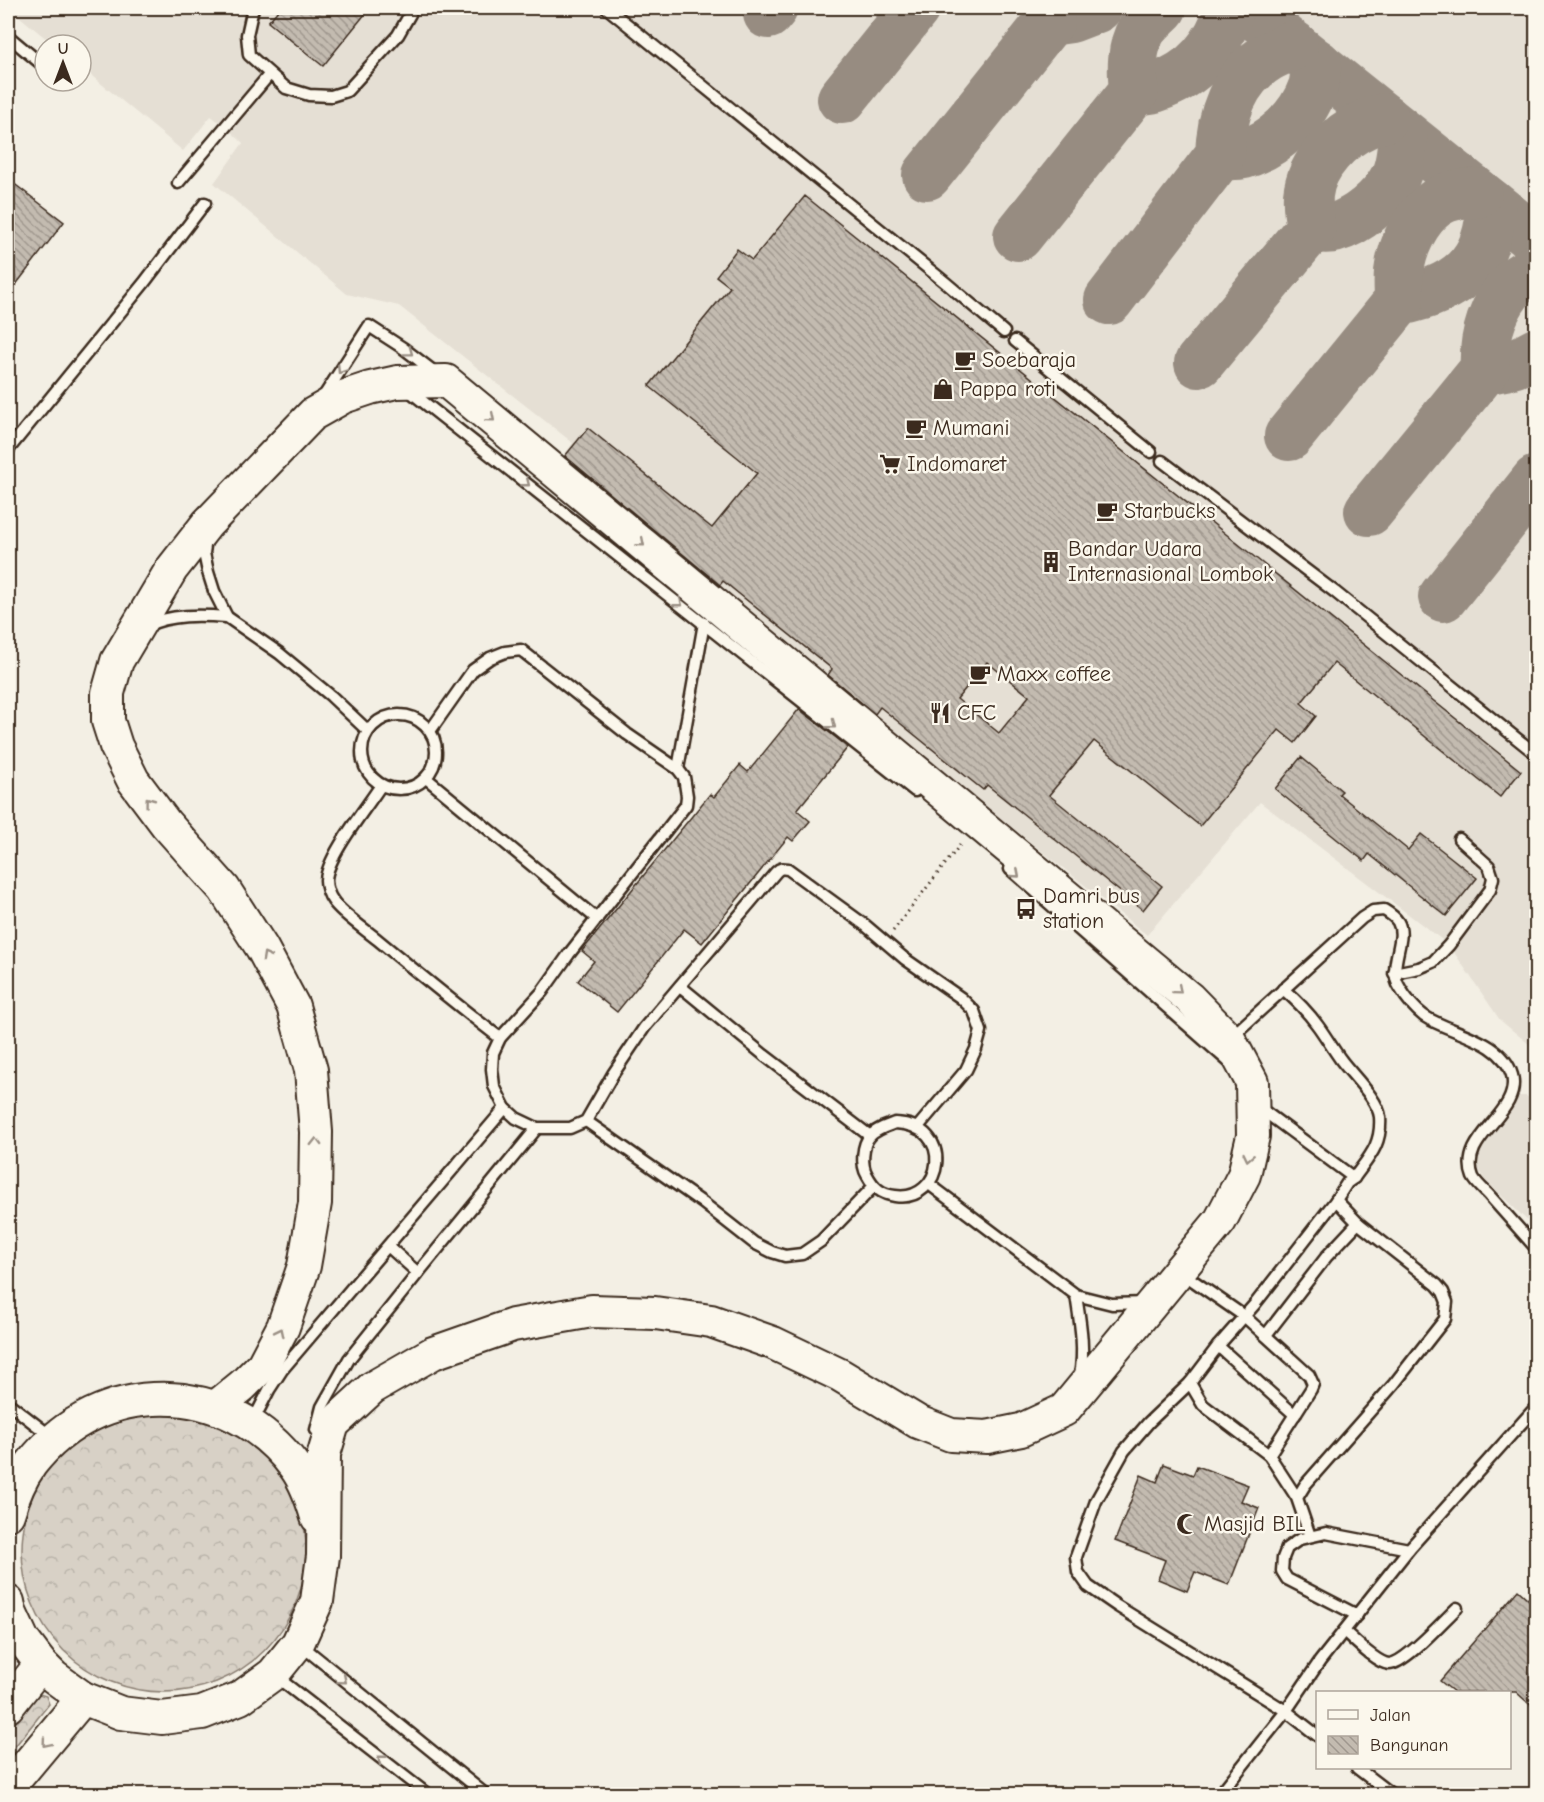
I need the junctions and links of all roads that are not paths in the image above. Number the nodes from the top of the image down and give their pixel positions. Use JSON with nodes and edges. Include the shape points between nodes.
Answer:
{"nodes":[{"id":1,"x":253,"y":8,"type":"edge"},
{"id":2,"x":411,"y":8,"type":"edge"},
{"id":3,"x":607,"y":8,"type":"edge"},
{"id":4,"x":8,"y":36,"type":"edge"},
{"id":5,"x":33,"y":57,"type":"edge"},
{"id":6,"x":269,"y":75,"type":"junction"},
{"id":7,"x":178,"y":183,"type":"dead end"},
{"id":8,"x":205,"y":203,"type":"dead end"},
{"id":9,"x":1004,"y":332,"type":"dead end"},
{"id":10,"x":1015,"y":341,"type":"dead end"},
{"id":11,"x":446,"y":381,"type":"junction"},
{"id":12,"x":397,"y":382,"type":"junction"},
{"id":13,"x":313,"y":414,"type":"junction"},
{"id":14,"x":8,"y":450,"type":"edge"},
{"id":15,"x":1151,"y":452,"type":"dead end"},
{"id":16,"x":1161,"y":461,"type":"dead end"},
{"id":17,"x":207,"y":524,"type":"junction"},
{"id":18,"x":227,"y":617,"type":"junction"},
{"id":19,"x":704,"y":623,"type":"junction"},
{"id":20,"x":132,"y":633,"type":"junction"},
{"id":21,"x":368,"y":731,"type":"junction"},
{"id":22,"x":430,"y":731,"type":"junction"},
{"id":23,"x":1536,"y":754,"type":"edge"},
{"id":24,"x":678,"y":769,"type":"junction"},
{"id":25,"x":426,"y":778,"type":"junction"},
{"id":26,"x":381,"y":786,"type":"junction"},
{"id":27,"x":924,"y":797,"type":"dead end"},
{"id":28,"x":1459,"y":839,"type":"dead end"},
{"id":29,"x":1005,"y":865,"type":"dead end"},
{"id":30,"x":597,"y":919,"type":"junction"},
{"id":31,"x":1394,"y":973,"type":"junction"},
{"id":32,"x":680,"y":986,"type":"junction"},
{"id":33,"x":1283,"y":989,"type":"junction"},
{"id":34,"x":500,"y":1038,"type":"junction"},
{"id":35,"x":1229,"y":1039,"type":"junction"},
{"id":36,"x":1252,"y":1092,"type":"junction"},
{"id":37,"x":505,"y":1108,"type":"junction"},
{"id":38,"x":586,"y":1121,"type":"junction"},
{"id":39,"x":537,"y":1128,"type":"junction"},
{"id":40,"x":917,"y":1128,"type":"junction"},
{"id":41,"x":870,"y":1136,"type":"junction"},
{"id":42,"x":1354,"y":1178,"type":"junction"},
{"id":43,"x":929,"y":1184,"type":"junction"},
{"id":44,"x":873,"y":1187,"type":"junction"},
{"id":45,"x":1336,"y":1200,"type":"junction"},
{"id":46,"x":1358,"y":1223,"type":"junction"},
{"id":47,"x":389,"y":1246,"type":"junction"},
{"id":48,"x":1536,"y":1248,"type":"edge"},
{"id":49,"x":1179,"y":1271,"type":"junction"},
{"id":50,"x":417,"y":1273,"type":"junction"},
{"id":51,"x":1076,"y":1295,"type":"junction"},
{"id":52,"x":1152,"y":1303,"type":"junction"},
{"id":53,"x":1244,"y":1316,"type":"junction"},
{"id":54,"x":1266,"y":1335,"type":"junction"},
{"id":55,"x":1218,"y":1346,"type":"junction"},
{"id":56,"x":1190,"y":1383,"type":"junction"},
{"id":57,"x":1077,"y":1393,"type":"junction"},
{"id":58,"x":8,"y":1403,"type":"edge"},
{"id":59,"x":216,"y":1407,"type":"junction"},
{"id":60,"x":1536,"y":1407,"type":"edge"},
{"id":61,"x":1295,"y":1416,"type":"junction"},
{"id":62,"x":251,"y":1424,"type":"junction"},
{"id":63,"x":314,"y":1436,"type":"dead end"},
{"id":64,"x":54,"y":1439,"type":"junction"},
{"id":65,"x":314,"y":1448,"type":"dead end"},
{"id":66,"x":1269,"y":1455,"type":"junction"},
{"id":67,"x":313,"y":1460,"type":"dead end"},
{"id":68,"x":1297,"y":1498,"type":"junction"},
{"id":69,"x":8,"y":1514,"type":"edge"},
{"id":70,"x":1310,"y":1536,"type":"junction"},
{"id":71,"x":1409,"y":1549,"type":"junction"},
{"id":72,"x":323,"y":1556,"type":"junction"},
{"id":73,"x":8,"y":1602,"type":"edge"},
{"id":74,"x":1457,"y":1608,"type":"dead end"},
{"id":75,"x":1357,"y":1615,"type":"junction"},
{"id":76,"x":1344,"y":1631,"type":"junction"},
{"id":77,"x":298,"y":1643,"type":"junction"},
{"id":78,"x":41,"y":1664,"type":"junction"},
{"id":79,"x":273,"y":1674,"type":"junction"},
{"id":80,"x":84,"y":1698,"type":"junction"},
{"id":81,"x":8,"y":1706,"type":"edge"},
{"id":82,"x":1286,"y":1711,"type":"junction"},
{"id":83,"x":1316,"y":1735,"type":"edge"},
{"id":84,"x":1360,"y":1769,"type":"edge"},
{"id":85,"x":8,"y":1788,"type":"edge"},
{"id":86,"x":427,"y":1794,"type":"edge"},
{"id":87,"x":485,"y":1794,"type":"edge"},
{"id":88,"x":1220,"y":1794,"type":"edge"},
{"id":89,"x":1391,"y":1794,"type":"edge"}],
"edges":[{"from":1,"to":6,"type":"lane","via":[[247,34],[249,55]]},
{"from":2,"to":6,"type":"lane","via":[[398,34],[347,91],[309,96],[286,88]]},
{"from":3,"to":9,"type":"lane"},
{"from":4,"to":5,"type":"lane"},
{"from":6,"to":7,"type":"lane"},
{"from":8,"to":14,"type":"lane"},
{"from":10,"to":15,"type":"lane"},
{"from":11,"to":12,"type":"street"},
{"from":11,"to":13,"type":"lane","via":[[369,326]]},
{"from":11,"to":35,"type":"street","one_way":true,"via":[[1189,998]]},
{"from":12,"to":13,"type":"street","via":[[343,397]]},
{"from":12,"to":19,"type":"lane","one_way":true},
{"from":13,"to":17,"type":"street"},
{"from":16,"to":23,"type":"lane","via":[[1335,592]]},
{"from":17,"to":18,"type":"lane","via":[[204,554],[214,591]]},
{"from":17,"to":20,"type":"street","via":[[171,570]]},
{"from":18,"to":20,"type":"lane","via":[[170,618]]},
{"from":18,"to":21,"type":"lane","via":[[279,653]]},
{"from":19,"to":24,"type":"lane"},
{"from":19,"to":27,"type":"lane","one_way":true},
{"from":59,"to":20,"type":"street","one_way":true,"via":[[263,1365],[283,1328],[304,1266],[315,1203],[316,1132],[311,1071],[293,1006],[262,948],[224,889],[133,780],[116,746],[108,721],[108,693],[117,661]]},
{"from":21,"to":22,"type":"lane","via":[[381,719],[399,715],[416,719]]},
{"from":21,"to":26,"type":"lane","via":[[361,751],[366,771]]},
{"from":22,"to":24,"type":"lane","via":[[473,670],[490,658],[521,650]]},
{"from":22,"to":25,"type":"lane","via":[[436,747],[435,764]]},
{"from":24,"to":30,"type":"lane","via":[[684,777],[686,805]]},
{"from":25,"to":26,"type":"lane","via":[[413,787],[397,790]]},
{"from":25,"to":30,"type":"lane"},
{"from":26,"to":34,"type":"lane","via":[[329,868],[329,894],[342,910]]},
{"from":28,"to":31,"type":"lane","via":[[1489,866],[1493,878],[1490,890],[1433,962]]},
{"from":29,"to":36,"type":"lane","one_way":true},
{"from":30,"to":34,"type":"lane","via":[[553,978]]},
{"from":31,"to":33,"type":"lane","via":[[1398,922],[1384,910],[1373,911]]},
{"from":31,"to":48,"type":"lane","via":[[1399,987],[1424,1015],[1475,1038],[1506,1062],[1513,1089],[1507,1104],[1477,1143],[1471,1161],[1473,1178]]},
{"from":32,"to":38,"type":"lane","via":[[644,1028]]},
{"from":32,"to":40,"type":"lane","via":[[776,872],[788,869],[974,1011],[981,1031],[966,1070]]},
{"from":32,"to":41,"type":"lane"},
{"from":33,"to":35,"type":"lane"},
{"from":33,"to":42,"type":"lane","via":[[1319,1027],[1380,1114],[1376,1148]]},
{"from":34,"to":37,"type":"lane","via":[[492,1069],[494,1086]]},
{"from":35,"to":36,"type":"street"},
{"from":36,"to":42,"type":"lane"},
{"from":36,"to":49,"type":"street","one_way":true,"via":[[1253,1136],[1245,1175],[1220,1221]]},
{"from":37,"to":39,"type":"lane","via":[[516,1119]]},
{"from":37,"to":47,"type":"lane"},
{"from":38,"to":39,"type":"lane","via":[[570,1128]]},
{"from":38,"to":44,"type":"lane","via":[[754,1243],[785,1256],[802,1254],[821,1241]]},
{"from":39,"to":50,"type":"lane"},
{"from":40,"to":41,"type":"lane","via":[[895,1123]]},
{"from":40,"to":43,"type":"lane","via":[[931,1139],[936,1153],[936,1167]]},
{"from":41,"to":44,"type":"lane","via":[[864,1151],[864,1170]]},
{"from":42,"to":45,"type":"lane"},
{"from":43,"to":44,"type":"lane","via":[[903,1197],[886,1195]]},
{"from":43,"to":51,"type":"lane"},
{"from":45,"to":46,"type":"lane"},
{"from":45,"to":53,"type":"lane"},
{"from":46,"to":54,"type":"lane"},
{"from":46,"to":68,"type":"lane","via":[[1437,1285],[1447,1302],[1445,1319]]},
{"from":47,"to":50,"type":"lane"},
{"from":47,"to":62,"type":"lane","via":[[282,1370]]},
{"from":49,"to":52,"type":"street"},
{"from":49,"to":53,"type":"lane"},
{"from":50,"to":63,"type":"lane","via":[[349,1359],[322,1407]]},
{"from":51,"to":52,"type":"lane","via":[[1112,1304]]},
{"from":51,"to":57,"type":"lane","via":[[1083,1359]]},
{"from":52,"to":57,"type":"street"},
{"from":53,"to":54,"type":"lane"},
{"from":53,"to":55,"type":"lane"},
{"from":54,"to":61,"type":"lane","via":[[1312,1380]]},
{"from":55,"to":56,"type":"lane"},
{"from":55,"to":61,"type":"lane"},
{"from":56,"to":66,"type":"lane","via":[[1203,1405]]},
{"from":56,"to":82,"type":"lane","via":[[1125,1450],[1096,1501],[1076,1557],[1078,1572],[1088,1586],[1116,1606]]},
{"from":57,"to":72,"type":"street","via":[[1064,1410],[1021,1430],[987,1437],[951,1436],[773,1343],[711,1321],[655,1313],[592,1311],[513,1325],[433,1353],[372,1388],[333,1424],[324,1454]]},
{"from":58,"to":64,"type":"lane"},
{"from":59,"to":62,"type":"street"},
{"from":59,"to":64,"type":"street","via":[[183,1399],[148,1398],[114,1405],[82,1419]]},
{"from":60,"to":71,"type":"lane"},
{"from":61,"to":66,"type":"lane"},
{"from":62,"to":72,"type":"street","via":[[311,1484]]},
{"from":64,"to":69,"type":"street","via":[[30,1465]]},
{"from":65,"to":67,"type":"lane"},
{"from":66,"to":68,"type":"lane"},
{"from":68,"to":70,"type":"lane"},
{"from":70,"to":71,"type":"lane","via":[[1326,1533]]},
{"from":70,"to":75,"type":"lane","via":[[1287,1548],[1282,1571],[1287,1579]]},
{"from":71,"to":75,"type":"lane"},
{"from":72,"to":77,"type":"street","via":[[317,1601]]},
{"from":73,"to":78,"type":"street","via":[[23,1640]]},
{"from":74,"to":76,"type":"lane","via":[[1404,1658],[1389,1664],[1376,1659]]},
{"from":75,"to":76,"type":"lane"},
{"from":76,"to":82,"type":"lane"},
{"from":77,"to":79,"type":"street"},
{"from":77,"to":87,"type":"lane","one_way":true},
{"from":78,"to":80,"type":"street"},
{"from":78,"to":81,"type":"street"},
{"from":79,"to":80,"type":"street","via":[[240,1698],[202,1713],[152,1717],[122,1713]]},
{"from":86,"to":79,"type":"lane","one_way":true},
{"from":80,"to":85,"type":"street","one_way":true},
{"from":82,"to":83,"type":"lane"},
{"from":82,"to":88,"type":"lane"},
{"from":84,"to":89,"type":"lane"}]}
